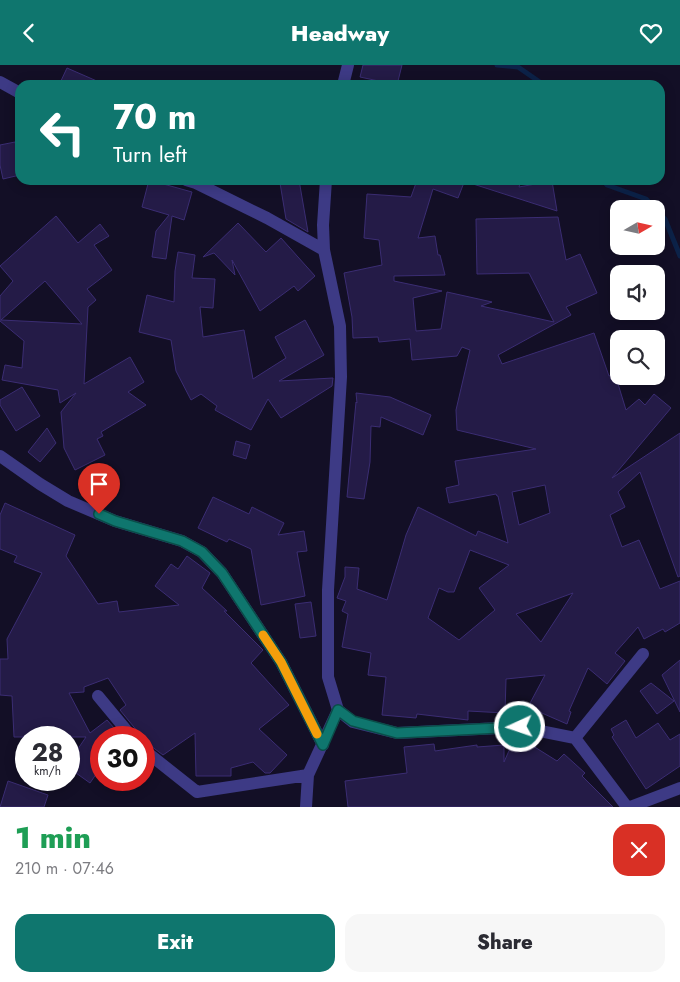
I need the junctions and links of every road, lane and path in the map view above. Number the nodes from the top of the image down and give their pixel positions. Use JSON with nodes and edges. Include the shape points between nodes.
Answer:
{"nodes":[{"id":1,"x":348,"y":65,"type":"edge"},
{"id":2,"x":344,"y":80,"type":"edge"},
{"id":3,"x":0,"y":82,"type":"edge"},
{"id":4,"x":15,"y":90,"type":"edge"},
{"id":5,"x":200,"y":185,"type":"edge"},
{"id":6,"x":326,"y":185,"type":"edge"},
{"id":7,"x":324,"y":250,"type":"junction"},
{"id":8,"x":0,"y":456,"type":"edge"},
{"id":9,"x":643,"y":654,"type":"dead end"},
{"id":10,"x":98,"y":696,"type":"dead end"},
{"id":11,"x":338,"y":710,"type":"junction"},
{"id":12,"x":123,"y":726,"type":"edge"},
{"id":13,"x":575,"y":739,"type":"junction"},
{"id":14,"x":323,"y":745,"type":"junction"},
{"id":15,"x":155,"y":760,"type":"edge"},
{"id":16,"x":308,"y":775,"type":"junction"},
{"id":17,"x":680,"y":788,"type":"edge"},
{"id":18,"x":306,"y":807,"type":"edge"},
{"id":19,"x":629,"y":807,"type":"edge"}],
"edges":[{"from":1,"to":2,"type":"street"},
{"from":3,"to":4,"type":"street"},
{"from":5,"to":7,"type":"street"},
{"from":6,"to":7,"type":"street"},
{"from":7,"to":11,"type":"street","via":[[340,327],[341,377],[328,590],[328,677]]},
{"from":8,"to":14,"type":"street","via":[[68,501],[115,521],[182,541],[202,552],[222,573],[281,662]]},
{"from":9,"to":13,"type":"street"},
{"from":10,"to":12,"type":"street"},
{"from":11,"to":13,"type":"street","via":[[353,721],[397,733],[520,727]]},
{"from":11,"to":14,"type":"street"},
{"from":13,"to":19,"type":"street"},
{"from":14,"to":16,"type":"street"},
{"from":15,"to":16,"type":"street","via":[[197,792]]},
{"from":16,"to":18,"type":"street"},
{"from":17,"to":19,"type":"street"}]}
